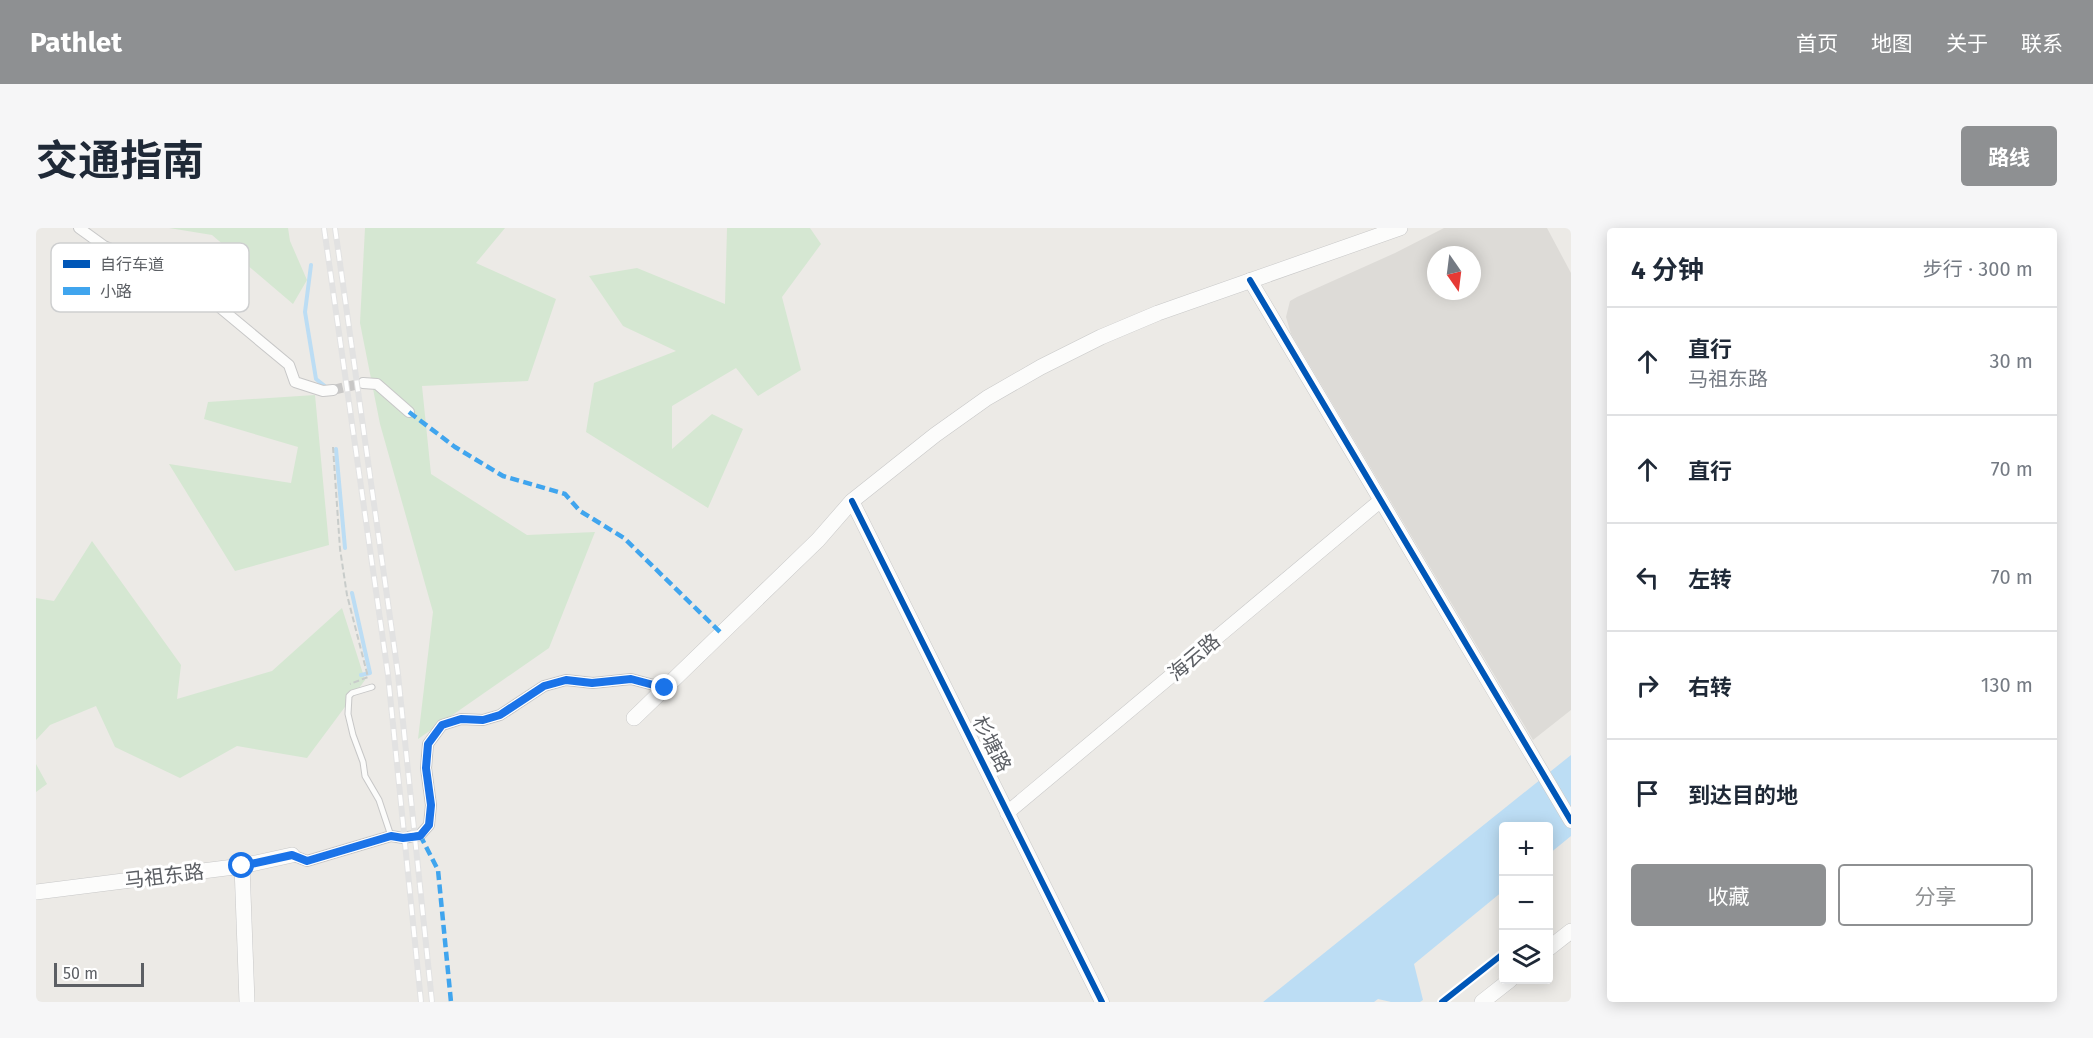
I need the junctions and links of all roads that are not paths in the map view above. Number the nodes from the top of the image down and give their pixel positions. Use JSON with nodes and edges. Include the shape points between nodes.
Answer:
{"nodes":[{"id":1,"x":79,"y":228,"type":"edge"},
{"id":2,"x":1400,"y":228,"type":"edge"},
{"id":3,"x":100,"y":243,"type":"edge"},
{"id":4,"x":1250,"y":280,"type":"junction"},
{"id":5,"x":225,"y":312,"type":"edge"},
{"id":6,"x":363,"y":383,"type":"tunnel mouth"},
{"id":7,"x":333,"y":390,"type":"tunnel mouth"},
{"id":8,"x":409,"y":412,"type":"dead end"},
{"id":9,"x":852,"y":501,"type":"junction"},
{"id":10,"x":1380,"y":501,"type":"junction"},
{"id":11,"x":372,"y":687,"type":"dead end"},
{"id":12,"x":665,"y":688,"type":"junction"},
{"id":13,"x":634,"y":718,"type":"dead end"},
{"id":14,"x":1007,"y":813,"type":"junction"},
{"id":15,"x":1571,"y":821,"type":"edge"},
{"id":16,"x":391,"y":836,"type":"junction"},
{"id":17,"x":292,"y":855,"type":"joint"},
{"id":18,"x":242,"y":866,"type":"junction"},
{"id":19,"x":36,"y":892,"type":"edge"},
{"id":20,"x":1571,"y":931,"type":"edge"},
{"id":21,"x":1553,"y":945,"type":"edge"},
{"id":22,"x":1505,"y":984,"type":"edge"},
{"id":23,"x":247,"y":1002,"type":"edge"},
{"id":24,"x":1102,"y":1002,"type":"edge"},
{"id":25,"x":1482,"y":1002,"type":"edge"}],
"edges":[{"from":1,"to":3,"type":"street"},
{"from":2,"to":4,"type":"main road"},
{"from":4,"to":9,"type":"main road","via":[[1111,333],[1041,367],[934,435]]},
{"from":4,"to":10,"type":"street"},
{"from":5,"to":7,"type":"street","via":[[289,365],[295,382],[323,391]]},
{"from":6,"to":8,"type":"street","via":[[376,384]]},
{"from":9,"to":12,"type":"main road","via":[[818,540]]},
{"from":9,"to":14,"type":"street","name":"杉塘路"},
{"from":10,"to":14,"type":"street","name":"海云路"},
{"from":10,"to":15,"type":"street"},
{"from":11,"to":16,"type":"lane","via":[[348,696],[348,714],[365,776],[379,800]]},
{"from":12,"to":13,"type":"main road"},
{"from":12,"to":16,"type":"street","via":[[631,679],[592,683],[566,680],[544,686],[500,715],[442,725],[428,744],[429,825],[420,836]]},
{"from":14,"to":24,"type":"street","name":"杉塘路"},
{"from":16,"to":17,"type":"street","via":[[307,861]]},
{"from":17,"to":18,"type":"main road","name":"马祖东路"},
{"from":18,"to":19,"type":"main road","name":"马祖东路"},
{"from":18,"to":23,"type":"main road"},
{"from":20,"to":21,"type":"main road"},
{"from":22,"to":25,"type":"main road"}]}
